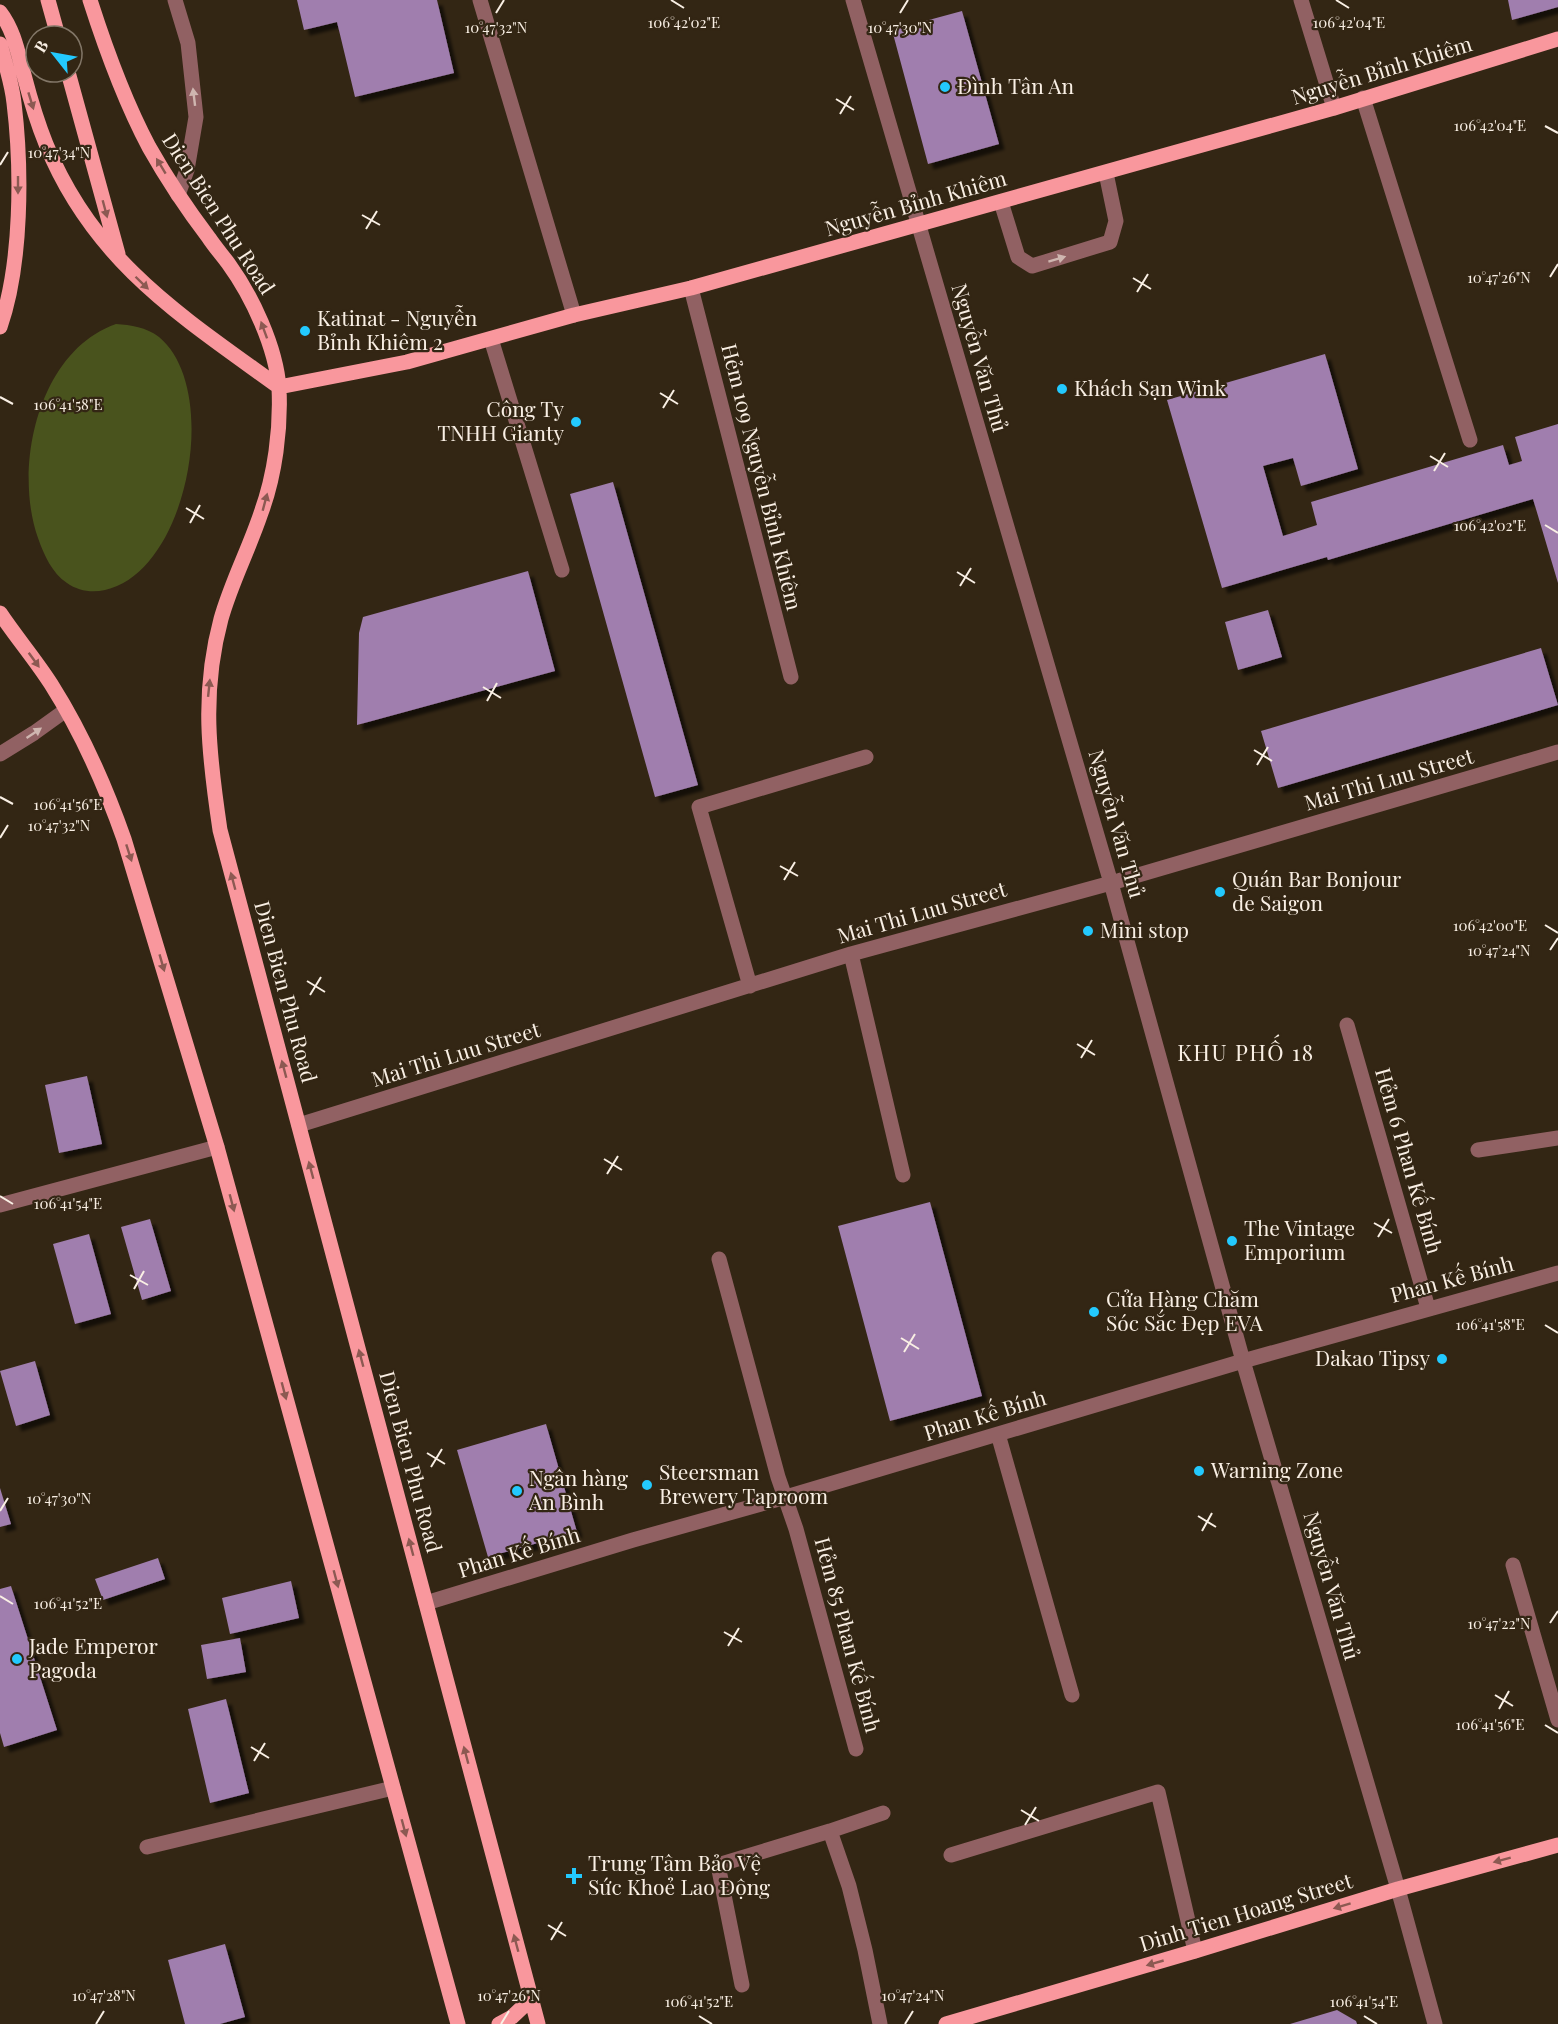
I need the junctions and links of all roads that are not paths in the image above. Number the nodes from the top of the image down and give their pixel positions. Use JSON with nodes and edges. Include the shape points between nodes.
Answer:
{"nodes":[{"id":1,"x":90,"y":0,"type":"edge"},
{"id":2,"x":175,"y":0,"type":"edge"},
{"id":3,"x":480,"y":0,"type":"edge"},
{"id":4,"x":853,"y":0,"type":"edge"},
{"id":5,"x":1300,"y":0,"type":"edge"},
{"id":6,"x":49,"y":3,"type":"edge"},
{"id":7,"x":0,"y":12,"type":"edge"},
{"id":8,"x":55,"y":24,"type":"edge"},
{"id":9,"x":1558,"y":39,"type":"edge"},
{"id":10,"x":0,"y":44,"type":"edge"},
{"id":11,"x":71,"y":84,"type":"edge"},
{"id":12,"x":1363,"y":98,"type":"junction"},
{"id":13,"x":1334,"y":108,"type":"junction"},
{"id":14,"x":1106,"y":173,"type":"junction"},
{"id":15,"x":178,"y":195,"type":"junction"},
{"id":16,"x":1001,"y":202,"type":"junction"},
{"id":17,"x":918,"y":226,"type":"junction"},
{"id":18,"x":119,"y":261,"type":"junction"},
{"id":19,"x":691,"y":288,"type":"junction"},
{"id":20,"x":4,"y":306,"type":"edge"},
{"id":21,"x":574,"y":315,"type":"junction"},
{"id":22,"x":0,"y":327,"type":"edge"},
{"id":23,"x":491,"y":339,"type":"junction"},
{"id":24,"x":279,"y":387,"type":"junction"},
{"id":25,"x":1470,"y":440,"type":"dead end"},
{"id":26,"x":561,"y":570,"type":"dead end"},
{"id":27,"x":0,"y":613,"type":"edge"},
{"id":28,"x":791,"y":677,"type":"dead end"},
{"id":29,"x":66,"y":710,"type":"junction"},
{"id":30,"x":1558,"y":752,"type":"edge"},
{"id":31,"x":0,"y":754,"type":"edge"},
{"id":32,"x":866,"y":757,"type":"dead end"},
{"id":33,"x":1111,"y":883,"type":"junction"},
{"id":34,"x":852,"y":954,"type":"junction"},
{"id":35,"x":750,"y":986,"type":"junction"},
{"id":36,"x":1347,"y":1025,"type":"dead end"},
{"id":37,"x":299,"y":1125,"type":"junction"},
{"id":38,"x":1558,"y":1138,"type":"edge"},
{"id":39,"x":217,"y":1147,"type":"junction"},
{"id":40,"x":1478,"y":1150,"type":"dead end"},
{"id":41,"x":903,"y":1175,"type":"dead end"},
{"id":42,"x":0,"y":1205,"type":"edge"},
{"id":43,"x":719,"y":1258,"type":"dead end"},
{"id":44,"x":1558,"y":1273,"type":"edge"},
{"id":45,"x":1428,"y":1308,"type":"junction"},
{"id":46,"x":1243,"y":1361,"type":"junction"},
{"id":47,"x":998,"y":1434,"type":"junction"},
{"id":48,"x":786,"y":1497,"type":"junction"},
{"id":49,"x":1513,"y":1565,"type":"dead end"},
{"id":50,"x":426,"y":1604,"type":"junction"},
{"id":51,"x":1071,"y":1695,"type":"dead end"},
{"id":52,"x":1558,"y":1720,"type":"edge"},
{"id":53,"x":856,"y":1749,"type":"dead end"},
{"id":54,"x":393,"y":1788,"type":"junction"},
{"id":55,"x":883,"y":1813,"type":"dead end"},
{"id":56,"x":830,"y":1831,"type":"junction"},
{"id":57,"x":1558,"y":1845,"type":"edge"},
{"id":58,"x":147,"y":1847,"type":"dead end"},
{"id":59,"x":951,"y":1855,"type":"dead end"},
{"id":60,"x":1398,"y":1889,"type":"junction"},
{"id":61,"x":1195,"y":1951,"type":"junction"},
{"id":62,"x":742,"y":1985,"type":"dead end"},
{"id":63,"x":531,"y":2000,"type":"junction"},
{"id":64,"x":460,"y":2023,"type":"edge"},
{"id":65,"x":956,"y":2023,"type":"edge"},
{"id":66,"x":498,"y":2024,"type":"edge"},
{"id":67,"x":538,"y":2024,"type":"edge"},
{"id":68,"x":880,"y":2024,"type":"edge"},
{"id":69,"x":1435,"y":2024,"type":"edge"}],
"edges":[{"from":15,"to":1,"type":"main road","name":"Dien Bien Phu Road","one_way":true,"via":[[125,97]]},
{"from":15,"to":2,"type":"street","one_way":true,"via":[[187,170],[196,117],[188,43]]},
{"from":3,"to":21,"type":"street"},
{"from":4,"to":17,"type":"street","name":"Nguyễn Văn Thủ"},
{"from":5,"to":13,"type":"street"},
{"from":6,"to":8,"type":"main road"},
{"from":7,"to":18,"type":"main road","one_way":true,"via":[[10,25],[46,145],[92,228]]},
{"from":9,"to":12,"type":"main road","name":"Nguyễn Bỉnh Khiêm"},
{"from":10,"to":20,"type":"main road","one_way":true,"via":[[14,101],[18,155],[15,253]]},
{"from":11,"to":18,"type":"main road","one_way":true},
{"from":12,"to":13,"type":"main road","name":"Nguyễn Bỉnh Khiêm"},
{"from":12,"to":25,"type":"street"},
{"from":13,"to":14,"type":"main road","name":"Nguyễn Bỉnh Khiêm"},
{"from":14,"to":16,"type":"main road","name":"Nguyễn Bỉnh Khiêm"},
{"from":16,"to":14,"type":"street","one_way":true,"via":[[1018,257],[1032,266],[1110,242],[1116,221]]},
{"from":24,"to":15,"type":"main road","name":"Dien Bien Phu Road","one_way":true,"via":[[271,351],[245,289]]},
{"from":16,"to":17,"type":"main road","name":"Nguyễn Bỉnh Khiêm"},
{"from":17,"to":19,"type":"main road","name":"Nguyễn Bỉnh Khiêm"},
{"from":17,"to":33,"type":"street","name":"Nguyễn Văn Thủ"},
{"from":18,"to":24,"type":"main road","one_way":true,"via":[[174,310]]},
{"from":19,"to":21,"type":"main road","name":"Nguyễn Bỉnh Khiêm"},
{"from":19,"to":28,"type":"street","name":"Hẻm 109 Nguyễn Bỉnh Khiêm"},
{"from":20,"to":22,"type":"main road"},
{"from":21,"to":23,"type":"main road","name":"Nguyễn Bỉnh Khiêm"},
{"from":23,"to":24,"type":"main road","name":"Nguyễn Bỉnh Khiêm","via":[[407,362]]},
{"from":23,"to":26,"type":"street"},
{"from":37,"to":24,"type":"main road","name":"Dien Bien Phu Road","one_way":true,"via":[[220,830],[208,736],[212,657],[233,582],[262,511],[272,474]]},
{"from":27,"to":29,"type":"main road","one_way":true},
{"from":31,"to":29,"type":"street","one_way":true},
{"from":29,"to":39,"type":"main road","one_way":true,"via":[[89,751],[124,839]]},
{"from":30,"to":33,"type":"street","name":"Mai Thi Luu Street"},
{"from":32,"to":35,"type":"street","via":[[699,807]]},
{"from":33,"to":34,"type":"street","name":"Mai Thi Luu Street"},
{"from":33,"to":46,"type":"street","name":"Nguyễn Văn Thủ"},
{"from":34,"to":35,"type":"street","name":"Mai Thi Luu Street"},
{"from":34,"to":41,"type":"street"},
{"from":35,"to":37,"type":"street","name":"Mai Thi Luu Street"},
{"from":36,"to":45,"type":"street","name":"Hẻm 6 Phan Kế Bính"},
{"from":50,"to":37,"type":"main road","name":"Dien Bien Phu Road","one_way":true},
{"from":38,"to":40,"type":"street"},
{"from":39,"to":42,"type":"street"},
{"from":39,"to":54,"type":"main road","one_way":true},
{"from":43,"to":48,"type":"street","name":"Hẻm 85 Phan Kế Bính"},
{"from":44,"to":45,"type":"street","name":"Phan Kế Bính"},
{"from":45,"to":46,"type":"street","name":"Phan Kế Bính"},
{"from":46,"to":47,"type":"street","name":"Phan Kế Bính"},
{"from":46,"to":60,"type":"street","name":"Nguyễn Văn Thủ"},
{"from":47,"to":48,"type":"street","name":"Phan Kế Bính"},
{"from":47,"to":51,"type":"street"},
{"from":48,"to":50,"type":"street","name":"Phan Kế Bính"},
{"from":48,"to":53,"type":"street","name":"Hẻm 85 Phan Kế Bính"},
{"from":49,"to":52,"type":"street"},
{"from":63,"to":50,"type":"main road","name":"Dien Bien Phu Road","one_way":true},
{"from":54,"to":58,"type":"street"},
{"from":54,"to":64,"type":"main road","one_way":true},
{"from":55,"to":56,"type":"street"},
{"from":56,"to":62,"type":"street","via":[[718,1865]]},
{"from":56,"to":68,"type":"street","via":[[849,1886]]},
{"from":57,"to":60,"type":"main road","name":"Dinh Tien Hoang Street","one_way":true},
{"from":59,"to":61,"type":"street","via":[[1158,1791]]},
{"from":60,"to":61,"type":"main road","name":"Dinh Tien Hoang Street","one_way":true},
{"from":60,"to":69,"type":"street","name":"Nguyễn Văn Thủ"},
{"from":61,"to":65,"type":"main road","name":"Dinh Tien Hoang Street","one_way":true},
{"from":63,"to":66,"type":"main road"},
{"from":63,"to":67,"type":"main road","name":"Dien Bien Phu Road"}]}
